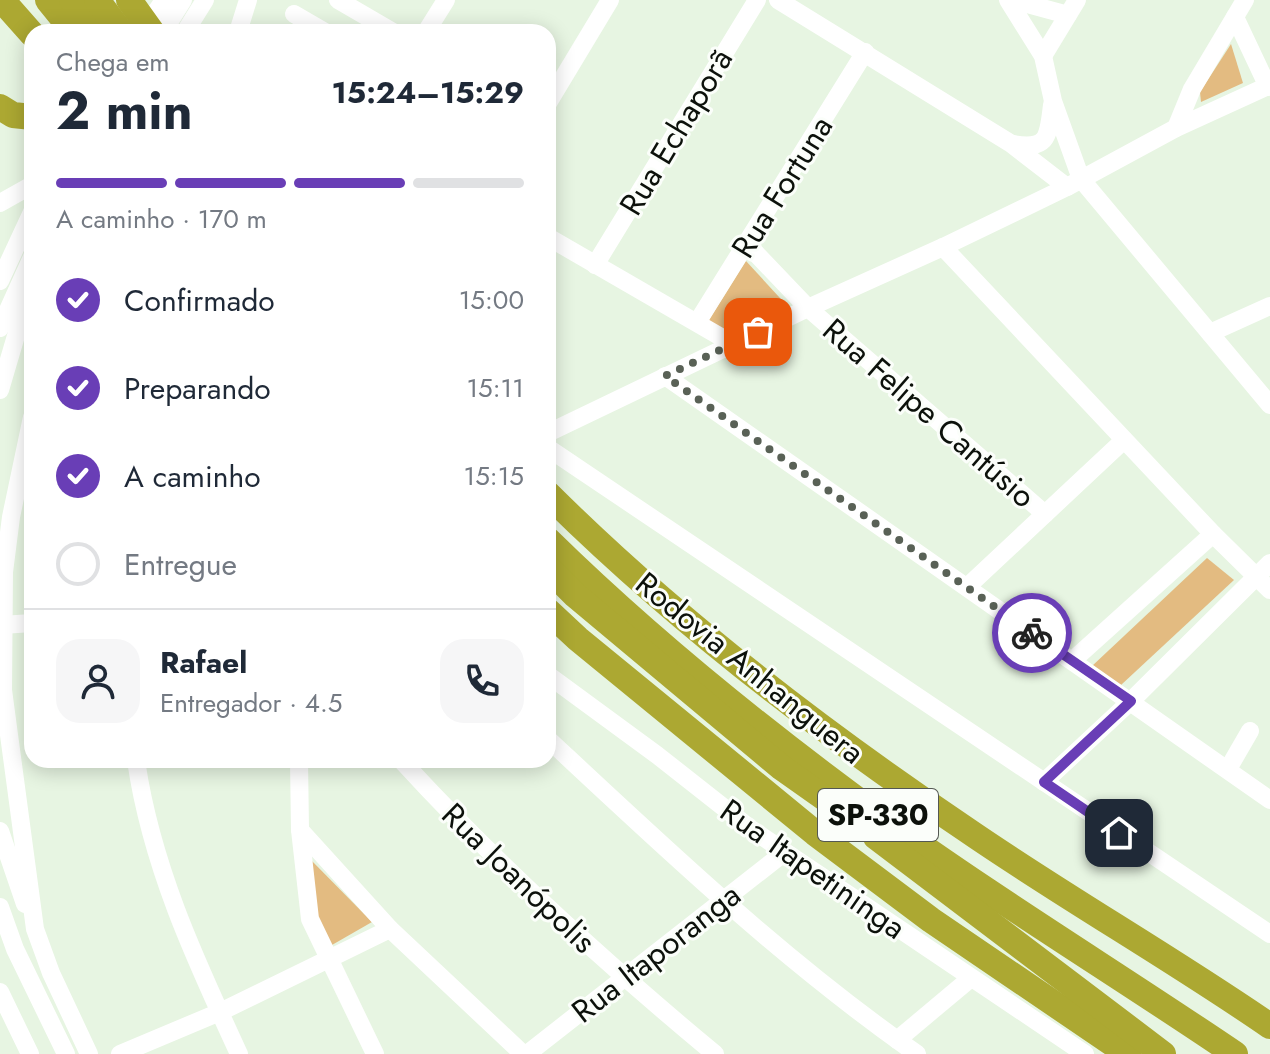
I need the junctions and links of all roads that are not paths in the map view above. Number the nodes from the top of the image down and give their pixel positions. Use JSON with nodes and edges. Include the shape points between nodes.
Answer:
{"nodes":[{"id":1,"x":2,"y":0,"type":"edge"},
{"id":2,"x":48,"y":0,"type":"edge"},
{"id":3,"x":72,"y":0,"type":"edge"},
{"id":4,"x":129,"y":0,"type":"edge"},
{"id":5,"x":164,"y":0,"type":"edge"},
{"id":6,"x":183,"y":0,"type":"edge"},
{"id":7,"x":205,"y":0,"type":"edge"},
{"id":8,"x":248,"y":0,"type":"edge"},
{"id":9,"x":338,"y":0,"type":"edge"},
{"id":10,"x":446,"y":0,"type":"edge"},
{"id":11,"x":610,"y":0,"type":"edge"},
{"id":12,"x":757,"y":0,"type":"edge"},
{"id":13,"x":778,"y":0,"type":"edge"},
{"id":14,"x":1011,"y":0,"type":"edge"},
{"id":15,"x":1245,"y":0,"type":"edge"},
{"id":16,"x":98,"y":1,"type":"edge"},
{"id":17,"x":1072,"y":8,"type":"edge"},
{"id":18,"x":294,"y":14,"type":"dead end"},
{"id":19,"x":1235,"y":17,"type":"junction"},
{"id":20,"x":86,"y":24,"type":"edge"},
{"id":21,"x":91,"y":24,"type":"edge"},
{"id":22,"x":97,"y":24,"type":"edge"},
{"id":23,"x":146,"y":24,"type":"edge"},
{"id":24,"x":148,"y":24,"type":"edge"},
{"id":25,"x":168,"y":24,"type":"edge"},
{"id":26,"x":190,"y":24,"type":"edge"},
{"id":27,"x":240,"y":24,"type":"edge"},
{"id":28,"x":311,"y":24,"type":"edge"},
{"id":29,"x":379,"y":24,"type":"edge"},
{"id":30,"x":431,"y":24,"type":"edge"},
{"id":31,"x":24,"y":25,"type":"edge"},
{"id":32,"x":865,"y":52,"type":"junction"},
{"id":33,"x":1043,"y":56,"type":"junction"},
{"id":34,"x":1269,"y":86,"type":"edge"},
{"id":35,"x":556,"y":90,"type":"edge"},
{"id":36,"x":1053,"y":101,"type":"junction"},
{"id":37,"x":0,"y":107,"type":"edge"},
{"id":38,"x":24,"y":116,"type":"edge"},
{"id":39,"x":1176,"y":128,"type":"junction"},
{"id":40,"x":1043,"y":142,"type":"junction"},
{"id":41,"x":1010,"y":143,"type":"junction"},
{"id":42,"x":1070,"y":150,"type":"junction"},
{"id":43,"x":1041,"y":167,"type":"junction"},
{"id":44,"x":1074,"y":183,"type":"junction"},
{"id":45,"x":24,"y":190,"type":"edge"},
{"id":46,"x":0,"y":203,"type":"edge"},
{"id":47,"x":24,"y":229,"type":"edge"},
{"id":48,"x":556,"y":242,"type":"edge"},
{"id":49,"x":747,"y":244,"type":"junction"},
{"id":50,"x":943,"y":247,"type":"junction"},
{"id":51,"x":595,"y":265,"type":"junction"},
{"id":52,"x":24,"y":275,"type":"edge"},
{"id":53,"x":0,"y":281,"type":"edge"},
{"id":54,"x":1270,"y":306,"type":"edge"},
{"id":55,"x":808,"y":308,"type":"junction"},
{"id":56,"x":24,"y":314,"type":"edge"},
{"id":57,"x":698,"y":321,"type":"junction"},
{"id":58,"x":0,"y":328,"type":"edge"},
{"id":59,"x":1210,"y":333,"type":"junction"},
{"id":60,"x":733,"y":344,"type":"junction"},
{"id":61,"x":665,"y":376,"type":"junction"},
{"id":62,"x":0,"y":390,"type":"edge"},
{"id":63,"x":1270,"y":405,"type":"edge"},
{"id":64,"x":556,"y":429,"type":"edge"},
{"id":65,"x":1124,"y":440,"type":"junction"},
{"id":66,"x":556,"y":453,"type":"edge"},
{"id":67,"x":24,"y":455,"type":"edge"},
{"id":68,"x":556,"y":502,"type":"edge"},
{"id":69,"x":1045,"y":514,"type":"junction"},
{"id":70,"x":1213,"y":534,"type":"junction"},
{"id":71,"x":556,"y":548,"type":"edge"},
{"id":72,"x":1263,"y":569,"type":"edge"},
{"id":73,"x":556,"y":576,"type":"edge"},
{"id":74,"x":967,"y":587,"type":"junction"},
{"id":75,"x":1270,"y":590,"type":"edge"},
{"id":76,"x":556,"y":618,"type":"edge"},
{"id":77,"x":24,"y":624,"type":"edge"},
{"id":78,"x":2,"y":625,"type":"junction"},
{"id":79,"x":1072,"y":661,"type":"junction"},
{"id":80,"x":556,"y":681,"type":"edge"},
{"id":81,"x":1131,"y":701,"type":"junction"},
{"id":82,"x":1250,"y":731,"type":"dead end"},
{"id":83,"x":556,"y":746,"type":"edge"},
{"id":84,"x":137,"y":768,"type":"edge"},
{"id":85,"x":299,"y":768,"type":"edge"},
{"id":86,"x":408,"y":768,"type":"edge"},
{"id":87,"x":1228,"y":769,"type":"junction"},
{"id":88,"x":1044,"y":782,"type":"junction"},
{"id":89,"x":1270,"y":800,"type":"edge"},
{"id":90,"x":851,"y":818,"type":"junction"},
{"id":91,"x":300,"y":830,"type":"junction"},
{"id":92,"x":0,"y":831,"type":"edge"},
{"id":93,"x":785,"y":852,"type":"junction"},
{"id":94,"x":723,"y":902,"type":"junction"},
{"id":95,"x":0,"y":907,"type":"edge"},
{"id":96,"x":35,"y":929,"type":"junction"},
{"id":97,"x":390,"y":929,"type":"junction"},
{"id":98,"x":1270,"y":934,"type":"edge"},
{"id":99,"x":328,"y":960,"type":"junction"},
{"id":100,"x":971,"y":978,"type":"junction"},
{"id":101,"x":624,"y":979,"type":"junction"},
{"id":102,"x":0,"y":992,"type":"edge"},
{"id":103,"x":220,"y":1012,"type":"junction"},
{"id":104,"x":1270,"y":1026,"type":"edge"},
{"id":105,"x":897,"y":1040,"type":"junction"},
{"id":106,"x":30,"y":1054,"type":"edge"},
{"id":107,"x":66,"y":1054,"type":"edge"},
{"id":108,"x":89,"y":1054,"type":"edge"},
{"id":109,"x":120,"y":1054,"type":"edge"},
{"id":110,"x":239,"y":1054,"type":"edge"},
{"id":111,"x":375,"y":1054,"type":"edge"},
{"id":112,"x":525,"y":1054,"type":"edge"},
{"id":113,"x":715,"y":1054,"type":"edge"},
{"id":114,"x":917,"y":1054,"type":"edge"},
{"id":115,"x":1085,"y":1054,"type":"edge"},
{"id":116,"x":1128,"y":1054,"type":"edge"},
{"id":117,"x":1163,"y":1054,"type":"edge"},
{"id":118,"x":1203,"y":1054,"type":"edge"},
{"id":119,"x":1235,"y":1054,"type":"edge"}],
"edges":[{"from":1,"to":31,"type":"highway"},
{"from":2,"to":20,"type":"highway"},
{"from":3,"to":21,"type":"highway"},
{"from":4,"to":23,"type":"highway"},
{"from":5,"to":24,"type":"street"},
{"from":6,"to":25,"type":"street"},
{"from":7,"to":26,"type":"street"},
{"from":8,"to":27,"type":"street"},
{"from":9,"to":29,"type":"street"},
{"from":10,"to":30,"type":"street"},
{"from":11,"to":35,"type":"street"},
{"from":12,"to":51,"type":"street","name":"Rua Echaporã"},
{"from":13,"to":32,"type":"street"},
{"from":14,"to":17,"type":"street"},
{"from":14,"to":33,"type":"street"},
{"from":15,"to":19,"type":"street"},
{"from":16,"to":22,"type":"highway"},
{"from":17,"to":33,"type":"street"},
{"from":18,"to":28,"type":"street"},
{"from":19,"to":34,"type":"street"},
{"from":19,"to":39,"type":"street","via":[[1192,89]]},
{"from":32,"to":41,"type":"street"},
{"from":32,"to":49,"type":"street","name":"Rua Fortuna"},
{"from":33,"to":36,"type":"street"},
{"from":34,"to":39,"type":"street"},
{"from":36,"to":40,"type":"street"},
{"from":36,"to":42,"type":"street"},
{"from":37,"to":38,"type":"highway"},
{"from":39,"to":44,"type":"street"},
{"from":40,"to":41,"type":"street"},
{"from":40,"to":42,"type":"street"},
{"from":40,"to":43,"type":"street"},
{"from":41,"to":43,"type":"street"},
{"from":42,"to":44,"type":"street"},
{"from":43,"to":44,"type":"street"},
{"from":44,"to":50,"type":"street"},
{"from":44,"to":59,"type":"street"},
{"from":45,"to":46,"type":"street"},
{"from":47,"to":53,"type":"street"},
{"from":48,"to":51,"type":"street"},
{"from":49,"to":55,"type":"street","name":"Rua Felipe Cantúsio"},
{"from":49,"to":57,"type":"street","name":"Rua Fortuna"},
{"from":50,"to":55,"type":"street"},
{"from":50,"to":65,"type":"street"},
{"from":51,"to":57,"type":"street"},
{"from":52,"to":58,"type":"street"},
{"from":54,"to":59,"type":"street"},
{"from":55,"to":60,"type":"street"},
{"from":55,"to":69,"type":"street","name":"Rua Felipe Cantúsio"},
{"from":56,"to":62,"type":"street"},
{"from":57,"to":60,"type":"street"},
{"from":59,"to":63,"type":"street"},
{"from":60,"to":61,"type":"street"},
{"from":61,"to":64,"type":"street"},
{"from":61,"to":74,"type":"street"},
{"from":65,"to":69,"type":"street"},
{"from":65,"to":70,"type":"street"},
{"from":66,"to":88,"type":"street"},
{"from":67,"to":78,"type":"street","via":[[11,517]]},
{"from":68,"to":104,"type":"highway","via":[[709,638],[842,741],[965,829]]},
{"from":69,"to":74,"type":"street"},
{"from":70,"to":72,"type":"street"},
{"from":70,"to":79,"type":"street"},
{"from":71,"to":119,"type":"highway","name":"Rodovia Anhanguera","number":"SP-330","via":[[707,681],[879,815]]},
{"from":72,"to":75,"type":"street"},
{"from":72,"to":81,"type":"street"},
{"from":73,"to":90,"type":"highway","name":"Rodovia Anhanguera","number":"SP-330","via":[[782,768]]},
{"from":74,"to":79,"type":"street"},
{"from":76,"to":116,"type":"highway","via":[[815,833],[931,920]]},
{"from":77,"to":78,"type":"street"},
{"from":78,"to":96,"type":"street","via":[[3,690]]},
{"from":79,"to":81,"type":"street"},
{"from":80,"to":93,"type":"street","name":"Rua Itapetininga"},
{"from":81,"to":87,"type":"street"},
{"from":81,"to":88,"type":"street"},
{"from":82,"to":87,"type":"street"},
{"from":83,"to":94,"type":"street"},
{"from":84,"to":103,"type":"street","via":[[155,852],[191,953]]},
{"from":85,"to":91,"type":"street"},
{"from":86,"to":101,"type":"street","name":"Rua Joanópolis","via":[[490,855]]},
{"from":87,"to":89,"type":"street"},
{"from":88,"to":98,"type":"street"},
{"from":90,"to":117,"type":"highway"},
{"from":90,"to":118,"type":"highway","name":"Rodovia Anhanguera","number":"SP-330"},
{"from":91,"to":97,"type":"street"},
{"from":91,"to":99,"type":"street","via":[[310,919]]},
{"from":92,"to":96,"type":"street"},
{"from":93,"to":94,"type":"street","name":"Rua Itaporanga"},
{"from":93,"to":100,"type":"street","name":"Rua Itapetininga"},
{"from":94,"to":101,"type":"street","name":"Rua Itaporanga"},
{"from":94,"to":105,"type":"street"},
{"from":95,"to":107,"type":"street"},
{"from":96,"to":108,"type":"street"},
{"from":97,"to":99,"type":"street"},
{"from":97,"to":112,"type":"street"},
{"from":99,"to":103,"type":"street"},
{"from":99,"to":111,"type":"street"},
{"from":100,"to":105,"type":"street"},
{"from":100,"to":115,"type":"street","name":"Rua Itapetininga"},
{"from":101,"to":112,"type":"street","name":"Rua Itaporanga"},
{"from":101,"to":113,"type":"street","name":"Rua Joanópolis"},
{"from":102,"to":106,"type":"street"},
{"from":103,"to":109,"type":"street"},
{"from":103,"to":110,"type":"street"},
{"from":105,"to":114,"type":"street"}]}
